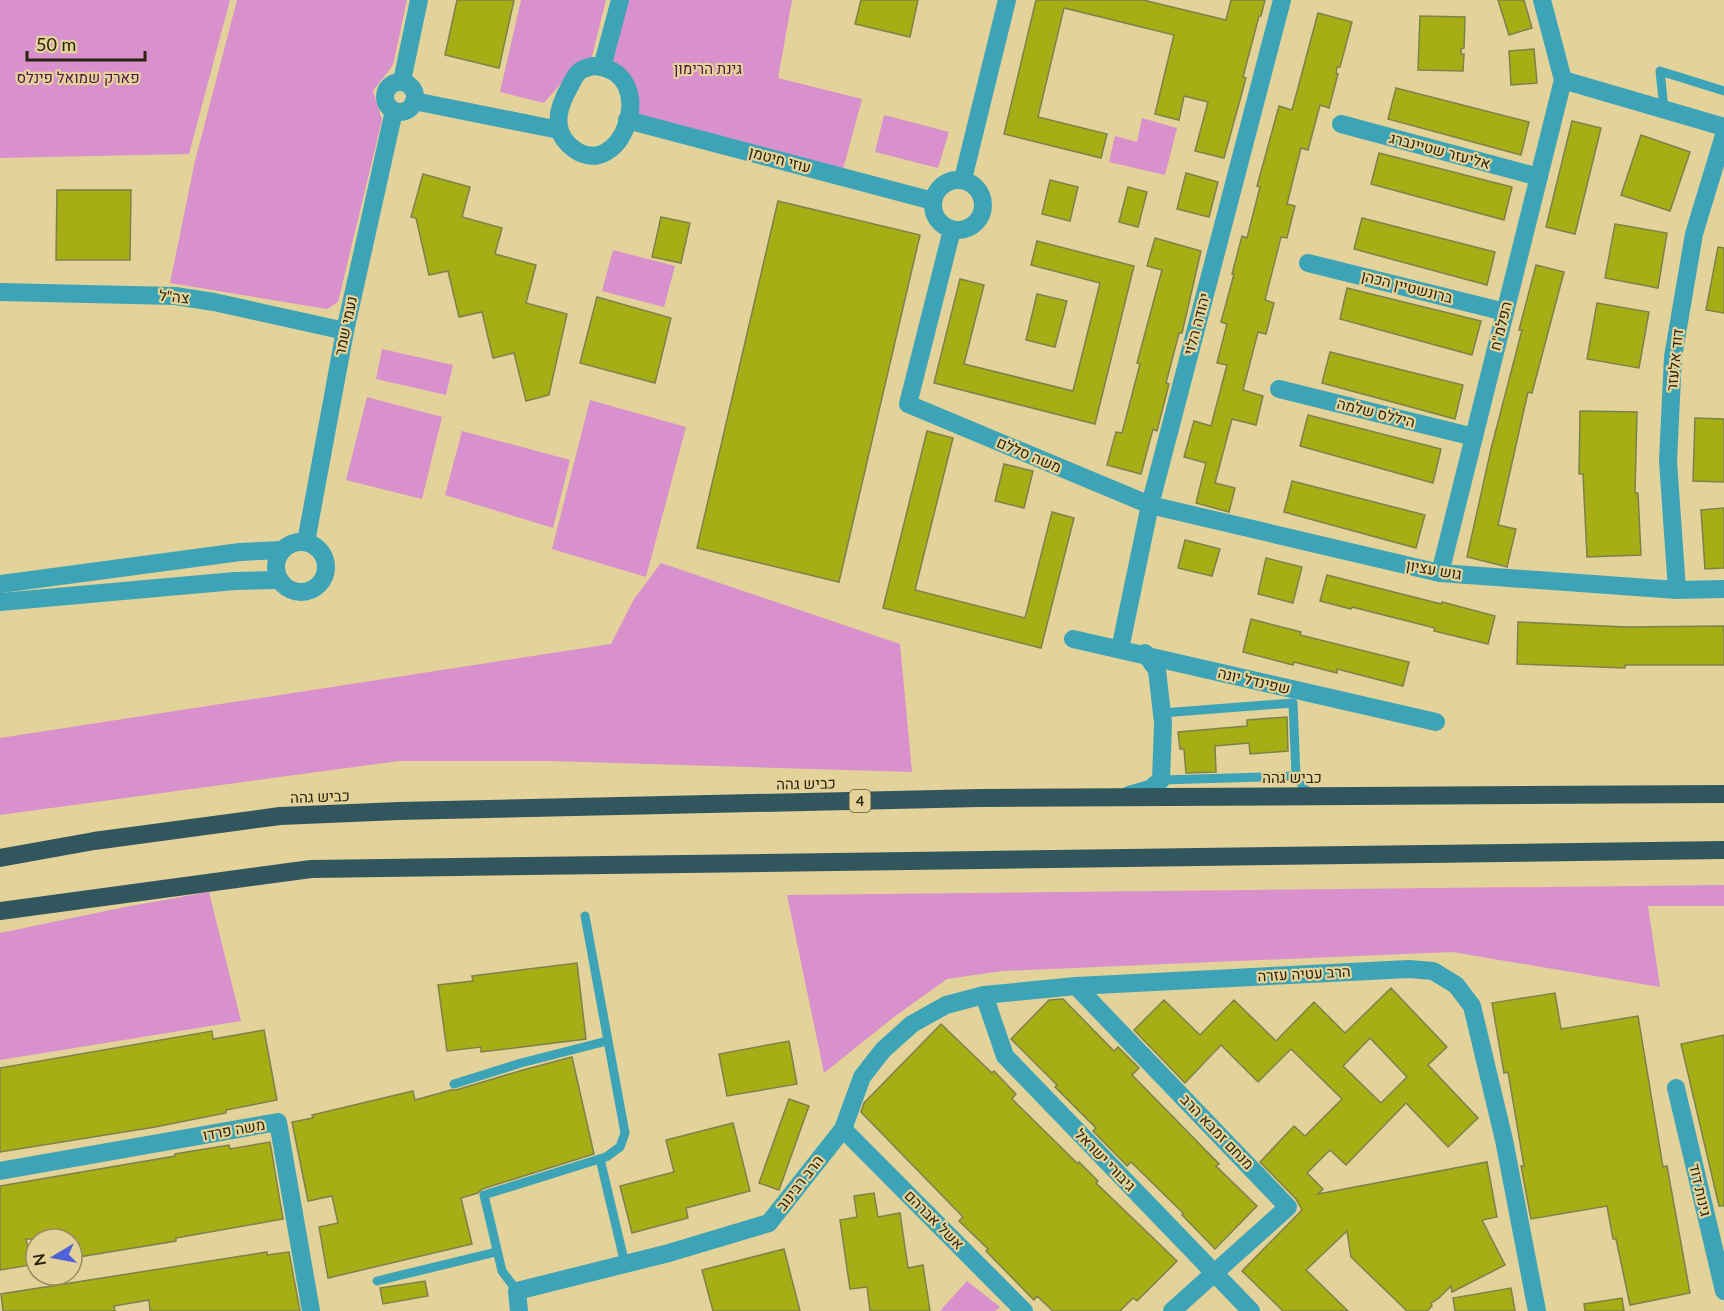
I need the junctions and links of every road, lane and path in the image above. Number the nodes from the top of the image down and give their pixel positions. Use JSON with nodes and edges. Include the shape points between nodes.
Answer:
{"nodes":[{"id":1,"x":419,"y":0,"type":"edge"},
{"id":2,"x":620,"y":0,"type":"edge"},
{"id":3,"x":1007,"y":0,"type":"edge"},
{"id":4,"x":1282,"y":0,"type":"edge"},
{"id":5,"x":1542,"y":0,"type":"edge"},
{"id":6,"x":602,"y":67,"type":"junction"},
{"id":7,"x":1563,"y":80,"type":"junction"},
{"id":8,"x":402,"y":81,"type":"junction"},
{"id":9,"x":1724,"y":91,"type":"edge"},
{"id":10,"x":414,"y":101,"type":"junction"},
{"id":11,"x":1664,"y":109,"type":"junction"},
{"id":12,"x":394,"y":111,"type":"junction"},
{"id":13,"x":627,"y":120,"type":"junction"},
{"id":14,"x":1341,"y":124,"type":"dead end"},
{"id":15,"x":1724,"y":127,"type":"edge"},
{"id":16,"x":559,"y":130,"type":"junction"},
{"id":17,"x":1724,"y":135,"type":"edge"},
{"id":18,"x":1539,"y":177,"type":"junction"},
{"id":19,"x":963,"y":180,"type":"junction"},
{"id":20,"x":933,"y":201,"type":"junction"},
{"id":21,"x":952,"y":230,"type":"junction"},
{"id":22,"x":1308,"y":263,"type":"dead end"},
{"id":23,"x":0,"y":292,"type":"edge"},
{"id":24,"x":1505,"y":312,"type":"junction"},
{"id":25,"x":345,"y":331,"type":"junction"},
{"id":26,"x":1279,"y":389,"type":"dead end"},
{"id":27,"x":1474,"y":437,"type":"junction"},
{"id":28,"x":1150,"y":505,"type":"junction"},
{"id":29,"x":306,"y":542,"type":"junction"},
{"id":30,"x":282,"y":550,"type":"junction"},
{"id":31,"x":1440,"y":573,"type":"junction"},
{"id":32,"x":279,"y":580,"type":"junction"},
{"id":33,"x":0,"y":584,"type":"edge"},
{"id":34,"x":1724,"y":589,"type":"edge"},
{"id":35,"x":1677,"y":591,"type":"junction"},
{"id":36,"x":0,"y":602,"type":"edge"},
{"id":37,"x":1124,"y":628,"type":"junction"},
{"id":38,"x":1073,"y":639,"type":"dead end"},
{"id":39,"x":1120,"y":650,"type":"junction"},
{"id":40,"x":1147,"y":656,"type":"junction"},
{"id":41,"x":1162,"y":713,"type":"junction"},
{"id":42,"x":1436,"y":722,"type":"dead end"},
{"id":43,"x":1296,"y":776,"type":"junction"},
{"id":44,"x":1161,"y":780,"type":"junction"},
{"id":45,"x":1724,"y":794,"type":"edge"},
{"id":46,"x":1310,"y":796,"type":"junction"},
{"id":47,"x":1122,"y":797,"type":"junction"},
{"id":48,"x":1724,"y":850,"type":"edge"},
{"id":49,"x":0,"y":857,"type":"edge"},
{"id":50,"x":0,"y":911,"type":"edge"},
{"id":51,"x":585,"y":916,"type":"dead end"},
{"id":52,"x":1077,"y":986,"type":"junction"},
{"id":53,"x":984,"y":994,"type":"junction"},
{"id":54,"x":607,"y":1041,"type":"junction"},
{"id":55,"x":454,"y":1084,"type":"dead end"},
{"id":56,"x":1676,"y":1088,"type":"dead end"},
{"id":57,"x":843,"y":1129,"type":"junction"},
{"id":58,"x":600,"y":1159,"type":"junction"},
{"id":59,"x":0,"y":1171,"type":"edge"},
{"id":60,"x":496,"y":1252,"type":"junction"},
{"id":61,"x":625,"y":1264,"type":"junction"},
{"id":62,"x":1214,"y":1274,"type":"junction"},
{"id":63,"x":377,"y":1281,"type":"dead end"},
{"id":64,"x":517,"y":1291,"type":"junction"},
{"id":65,"x":1724,"y":1291,"type":"edge"},
{"id":66,"x":311,"y":1311,"type":"edge"},
{"id":67,"x":519,"y":1311,"type":"edge"},
{"id":68,"x":1024,"y":1311,"type":"edge"},
{"id":69,"x":1172,"y":1311,"type":"edge"},
{"id":70,"x":1251,"y":1311,"type":"edge"},
{"id":71,"x":1537,"y":1311,"type":"edge"}],
"edges":[{"from":1,"to":8,"type":"street"},
{"from":2,"to":6,"type":"street"},
{"from":3,"to":19,"type":"street"},
{"from":4,"to":28,"type":"street","name":"יהודה הלוי"},
{"from":5,"to":7,"type":"street"},
{"from":6,"to":13,"type":"street","via":[[618,76],[629,91]]},
{"from":6,"to":16,"type":"street","via":[[586,68],[574,78],[560,109]]},
{"from":7,"to":11,"type":"street"},
{"from":7,"to":18,"type":"street","name":"הפלמ\"ח"},
{"from":8,"to":10,"type":"street","via":[[414,90]]},
{"from":8,"to":12,"type":"street","via":[[385,91],[385,101]]},
{"from":9,"to":11,"type":"lane","via":[[1660,71]]},
{"from":10,"to":12,"type":"street","via":[[409,109]]},
{"from":10,"to":16,"type":"street"},
{"from":11,"to":15,"type":"street"},
{"from":12,"to":25,"type":"street","name":"נעמי שמר"},
{"from":13,"to":16,"type":"street","via":[[621,141],[592,155],[572,148]]},
{"from":13,"to":20,"type":"street","name":"עוזי חיטמן"},
{"from":14,"to":18,"type":"street","name":"אליעזר שטיינברג"},
{"from":17,"to":35,"type":"street","name":"דוד אלעזר","via":[[1694,234],[1673,357],[1668,461]]},
{"from":18,"to":24,"type":"street","name":"הפלמ\"ח"},
{"from":19,"to":20,"type":"street","via":[[946,183]]},
{"from":19,"to":21,"type":"street","via":[[978,189],[984,208],[973,226]]},
{"from":20,"to":21,"type":"street","via":[[939,222]]},
{"from":21,"to":28,"type":"street","name":"משה סללם","via":[[908,404]]},
{"from":22,"to":24,"type":"street","name":"ברונשטיין הכהן"},
{"from":23,"to":25,"type":"street","name":"צה\"ל","via":[[175,296]]},
{"from":24,"to":27,"type":"street","name":"הפלמ\"ח"},
{"from":25,"to":29,"type":"street","name":"נעמי שמר"},
{"from":26,"to":27,"type":"street","name":"היללס שלמה"},
{"from":27,"to":31,"type":"street","name":"הפלמ\"ח"},
{"from":28,"to":31,"type":"street","name":"גוש עציון"},
{"from":28,"to":37,"type":"street","name":"יהודה הלוי"},
{"from":29,"to":30,"type":"street"},
{"from":29,"to":32,"type":"street","via":[[321,551],[326,560],[322,582],[304,592],[289,589]]},
{"from":30,"to":32,"type":"street","via":[[276,563]]},
{"from":30,"to":33,"type":"street","via":[[240,552]]},
{"from":31,"to":35,"type":"street","name":"גוש עציון"},
{"from":32,"to":36,"type":"street"},
{"from":34,"to":35,"type":"street","name":"גוש עציון"},
{"from":37,"to":39,"type":"street","name":"יהודה הלוי"},
{"from":37,"to":40,"type":"street"},
{"from":38,"to":39,"type":"street","name":"שפינדל יונה"},
{"from":39,"to":40,"type":"street","name":"שפינדל יונה"},
{"from":40,"to":41,"type":"street","via":[[1157,670]]},
{"from":40,"to":42,"type":"street","name":"שפינדל יונה"},
{"from":41,"to":43,"type":"lane","via":[[1293,703]]},
{"from":41,"to":44,"type":"street"},
{"from":43,"to":44,"type":"lane"},
{"from":43,"to":46,"type":"lane"},
{"from":44,"to":47,"type":"street","via":[[1150,789]]},
{"from":45,"to":46,"type":"highway","name":"כביש גהה","number":"4"},
{"from":46,"to":47,"type":"highway","name":"כביש גהה","number":"4"},
{"from":47,"to":49,"type":"highway","name":"כביש גהה","number":"4","via":[[280,816],[94,840]]},
{"from":48,"to":50,"type":"highway","via":[[311,869]]},
{"from":51,"to":54,"type":"lane"},
{"from":52,"to":53,"type":"street","name":"הרב עטיה עזרה"},
{"from":52,"to":62,"type":"street","name":"מנחם זמבא הרב","via":[[1288,1207]]},
{"from":52,"to":71,"type":"street","name":"הרב עטיה עזרה","via":[[1409,969],[1432,971],[1456,985],[1472,1006],[1504,1140]]},
{"from":53,"to":57,"type":"street","name":"הרב רבינוב","via":[[945,1005],[912,1024],[883,1050],[862,1077]]},
{"from":53,"to":62,"type":"street","name":"גיבורי ישראל","via":[[1005,1056]]},
{"from":54,"to":55,"type":"lane"},
{"from":54,"to":58,"type":"lane","via":[[625,1133],[620,1147]]},
{"from":56,"to":65,"type":"street","name":"גינות דוד"},
{"from":57,"to":61,"type":"street","name":"הרב רבינוב","via":[[769,1223]]},
{"from":57,"to":68,"type":"street","name":"אשל אברהם"},
{"from":58,"to":60,"type":"lane","via":[[484,1195]]},
{"from":58,"to":61,"type":"lane"},
{"from":59,"to":66,"type":"street","name":"משה פרדו","via":[[278,1122]]},
{"from":60,"to":63,"type":"lane"},
{"from":60,"to":64,"type":"lane","via":[[502,1271]]},
{"from":61,"to":64,"type":"street","name":"הרב רבינוב"},
{"from":62,"to":69,"type":"street"},
{"from":62,"to":70,"type":"street","name":"גיבורי ישראל"},
{"from":64,"to":67,"type":"street"}]}
